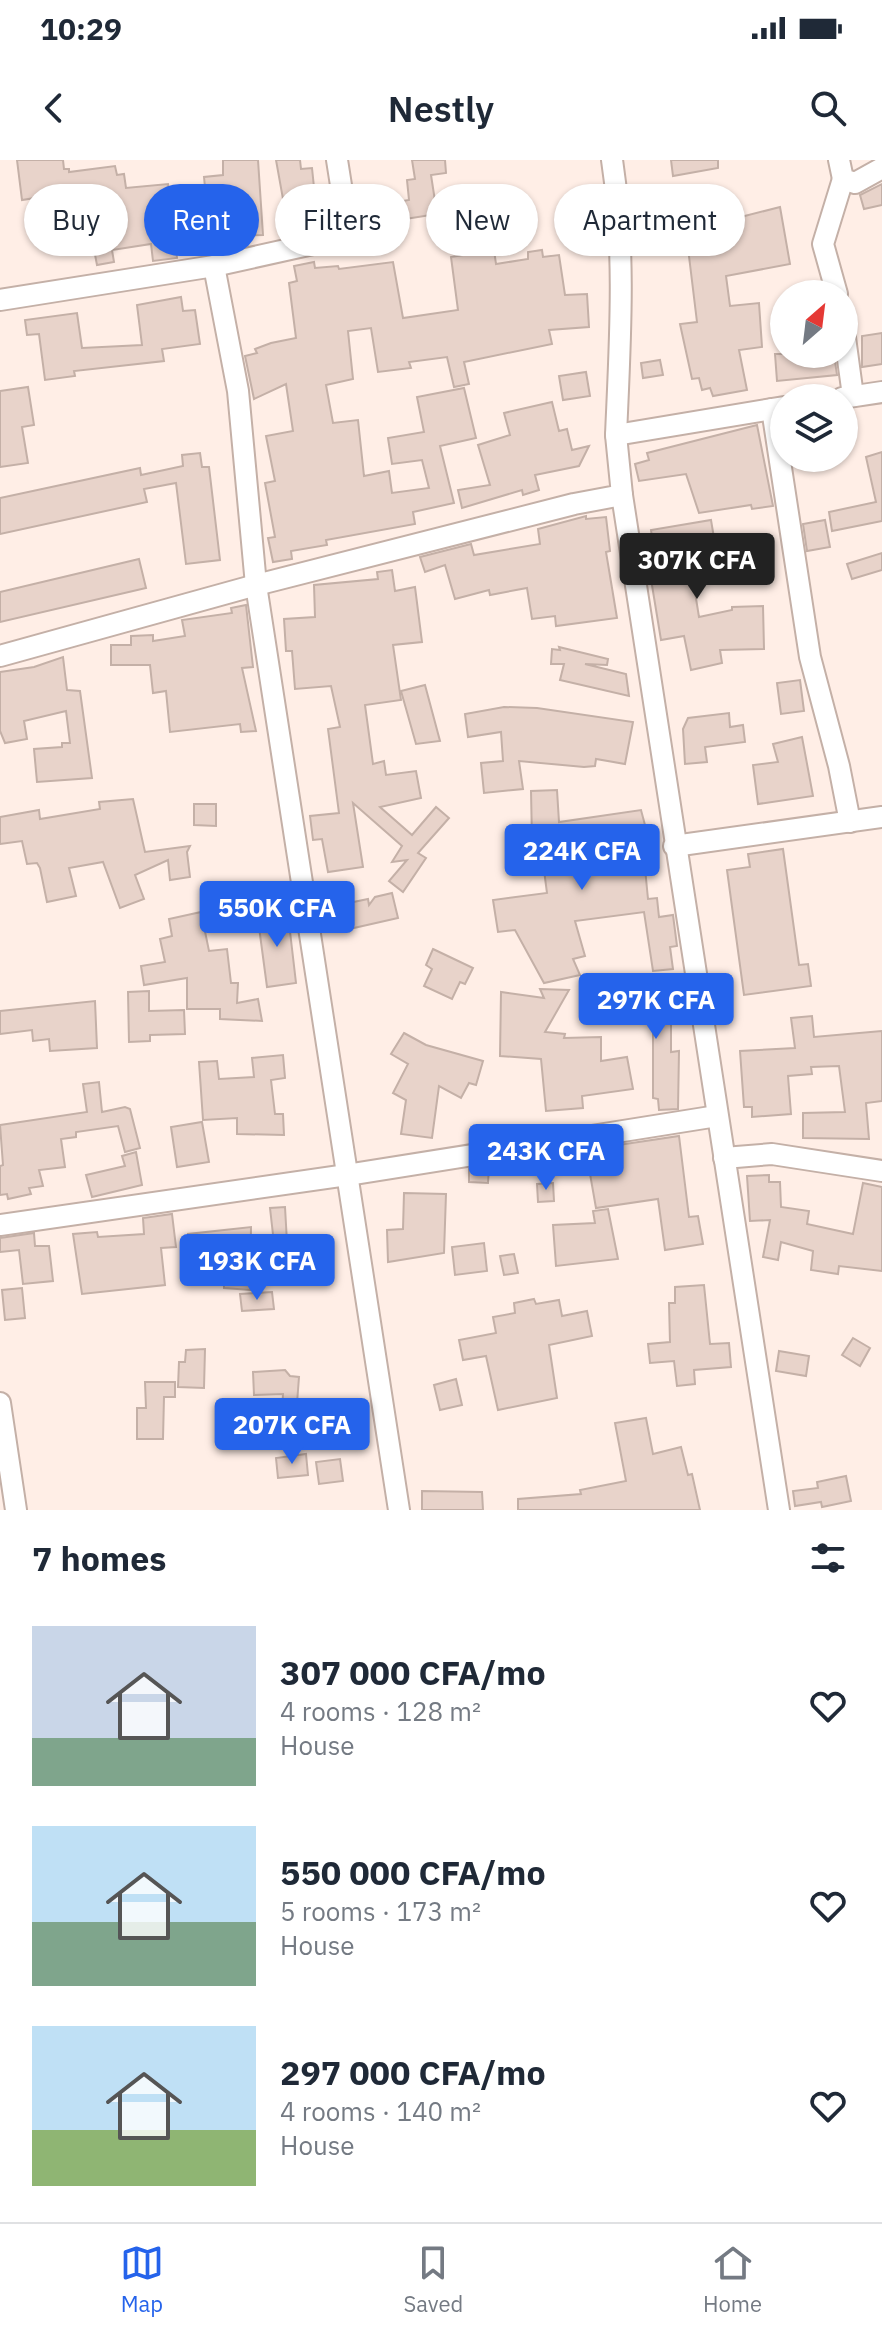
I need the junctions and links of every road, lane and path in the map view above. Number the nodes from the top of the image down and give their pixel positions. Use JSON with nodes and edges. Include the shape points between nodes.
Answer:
{"nodes":[{"id":1,"x":337,"y":160,"type":"edge"},
{"id":2,"x":612,"y":160,"type":"edge"},
{"id":3,"x":882,"y":168,"type":"edge"},
{"id":4,"x":841,"y":169,"type":"edge"},
{"id":5,"x":214,"y":266,"type":"junction"},
{"id":6,"x":833,"y":280,"type":"edge"},
{"id":7,"x":0,"y":300,"type":"edge"},
{"id":8,"x":882,"y":392,"type":"edge"},
{"id":9,"x":858,"y":396,"type":"edge"},
{"id":10,"x":770,"y":409,"type":"edge"},
{"id":11,"x":616,"y":435,"type":"junction"},
{"id":12,"x":786,"y":472,"type":"edge"},
{"id":13,"x":622,"y":495,"type":"junction"},
{"id":14,"x":256,"y":585,"type":"junction"},
{"id":15,"x":0,"y":656,"type":"edge"},
{"id":16,"x":882,"y":817,"type":"edge"},
{"id":17,"x":850,"y":822,"type":"junction"},
{"id":18,"x":674,"y":846,"type":"junction"},
{"id":19,"x":717,"y":1116,"type":"junction"},
{"id":20,"x":724,"y":1158,"type":"junction"},
{"id":21,"x":882,"y":1171,"type":"edge"},
{"id":22,"x":347,"y":1175,"type":"junction"},
{"id":23,"x":0,"y":1225,"type":"edge"},
{"id":24,"x":0,"y":1403,"type":"edge"},
{"id":25,"x":16,"y":1510,"type":"edge"},
{"id":26,"x":399,"y":1510,"type":"edge"},
{"id":27,"x":779,"y":1510,"type":"edge"}],
"edges":[{"from":1,"to":5,"type":"street","via":[[349,236]]},
{"from":2,"to":11,"type":"street","via":[[622,289]]},
{"from":3,"to":4,"type":"street","via":[[855,183]]},
{"from":4,"to":6,"type":"street","via":[[823,244]]},
{"from":5,"to":7,"type":"street"},
{"from":5,"to":14,"type":"street","via":[[238,391]]},
{"from":8,"to":9,"type":"street"},
{"from":10,"to":11,"type":"street"},
{"from":11,"to":13,"type":"street"},
{"from":12,"to":17,"type":"street","via":[[810,657]]},
{"from":13,"to":14,"type":"street"},
{"from":13,"to":18,"type":"street"},
{"from":14,"to":15,"type":"street"},
{"from":14,"to":22,"type":"street"},
{"from":16,"to":17,"type":"street"},
{"from":17,"to":18,"type":"street"},
{"from":18,"to":19,"type":"street"},
{"from":19,"to":20,"type":"street"},
{"from":19,"to":22,"type":"street"},
{"from":20,"to":21,"type":"street","via":[[772,1154]]},
{"from":20,"to":27,"type":"street"},
{"from":22,"to":23,"type":"street"},
{"from":22,"to":26,"type":"street"},
{"from":24,"to":25,"type":"street"}]}
